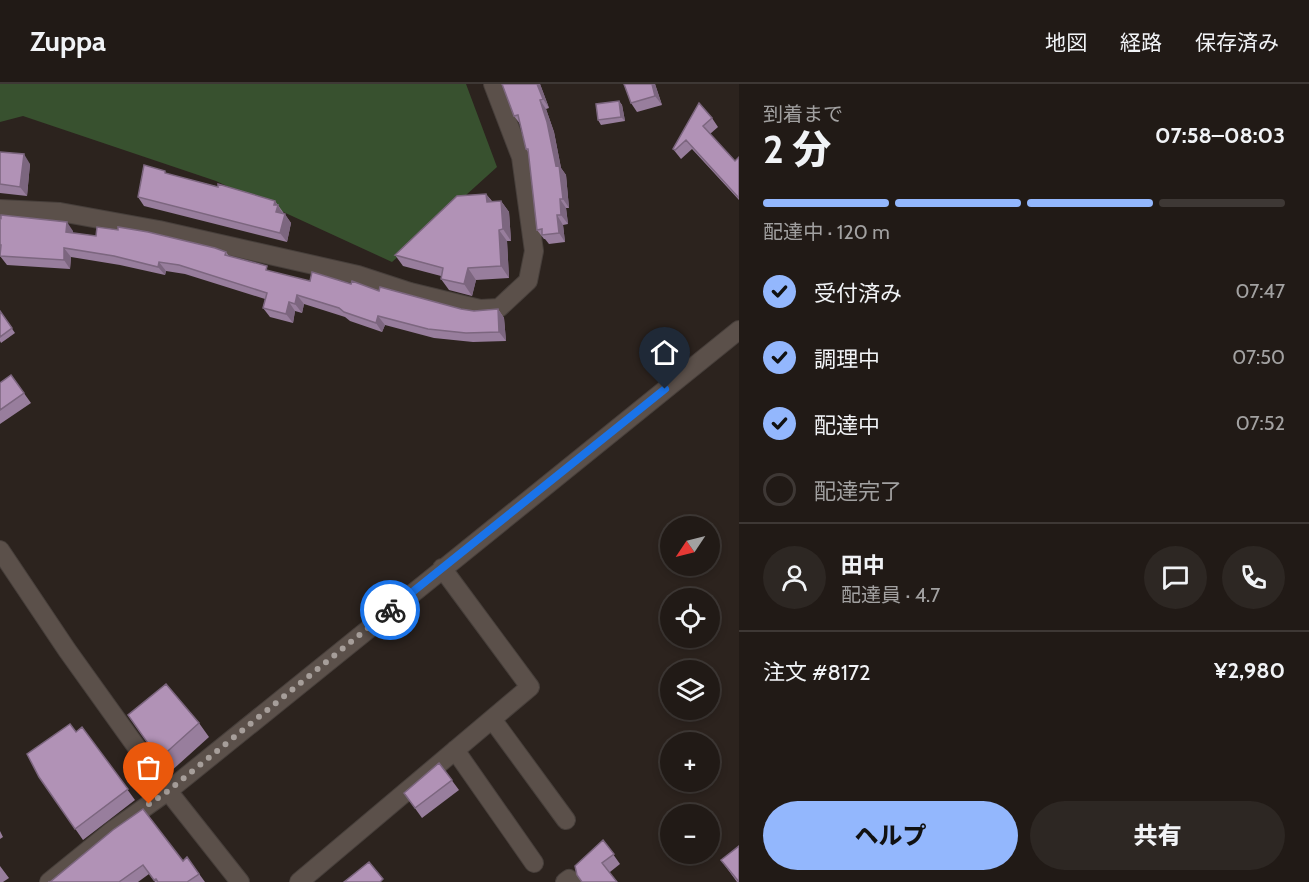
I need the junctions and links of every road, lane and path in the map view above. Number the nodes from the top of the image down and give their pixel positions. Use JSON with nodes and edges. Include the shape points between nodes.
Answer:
{"nodes":[{"id":1,"x":493,"y":84,"type":"edge"},
{"id":2,"x":0,"y":209,"type":"edge"},
{"id":3,"x":739,"y":330,"type":"edge"},
{"id":4,"x":0,"y":550,"type":"edge"},
{"id":5,"x":442,"y":568,"type":"junction"},
{"id":6,"x":492,"y":719,"type":"junction"},
{"id":7,"x":455,"y":750,"type":"junction"},
{"id":8,"x":168,"y":791,"type":"junction"},
{"id":9,"x":566,"y":820,"type":"dead end"},
{"id":10,"x":534,"y":862,"type":"dead end"},
{"id":11,"x":49,"y":882,"type":"edge"},
{"id":12,"x":240,"y":882,"type":"edge"},
{"id":13,"x":299,"y":882,"type":"edge"},
{"id":14,"x":565,"y":882,"type":"edge"},
{"id":15,"x":573,"y":882,"type":"edge"}],
"edges":[{"from":1,"to":2,"type":"street","via":[[521,157],[534,251],[528,281],[499,308],[480,309],[358,274],[159,230],[60,212]]},
{"from":3,"to":5,"type":"street"},
{"from":4,"to":8,"type":"street"},
{"from":5,"to":6,"type":"street","via":[[530,687]]},
{"from":5,"to":8,"type":"street"},
{"from":6,"to":7,"type":"street"},
{"from":6,"to":9,"type":"street"},
{"from":7,"to":10,"type":"street"},
{"from":7,"to":13,"type":"street"},
{"from":8,"to":11,"type":"street"},
{"from":8,"to":12,"type":"street"},
{"from":14,"to":15,"type":"street"}]}
